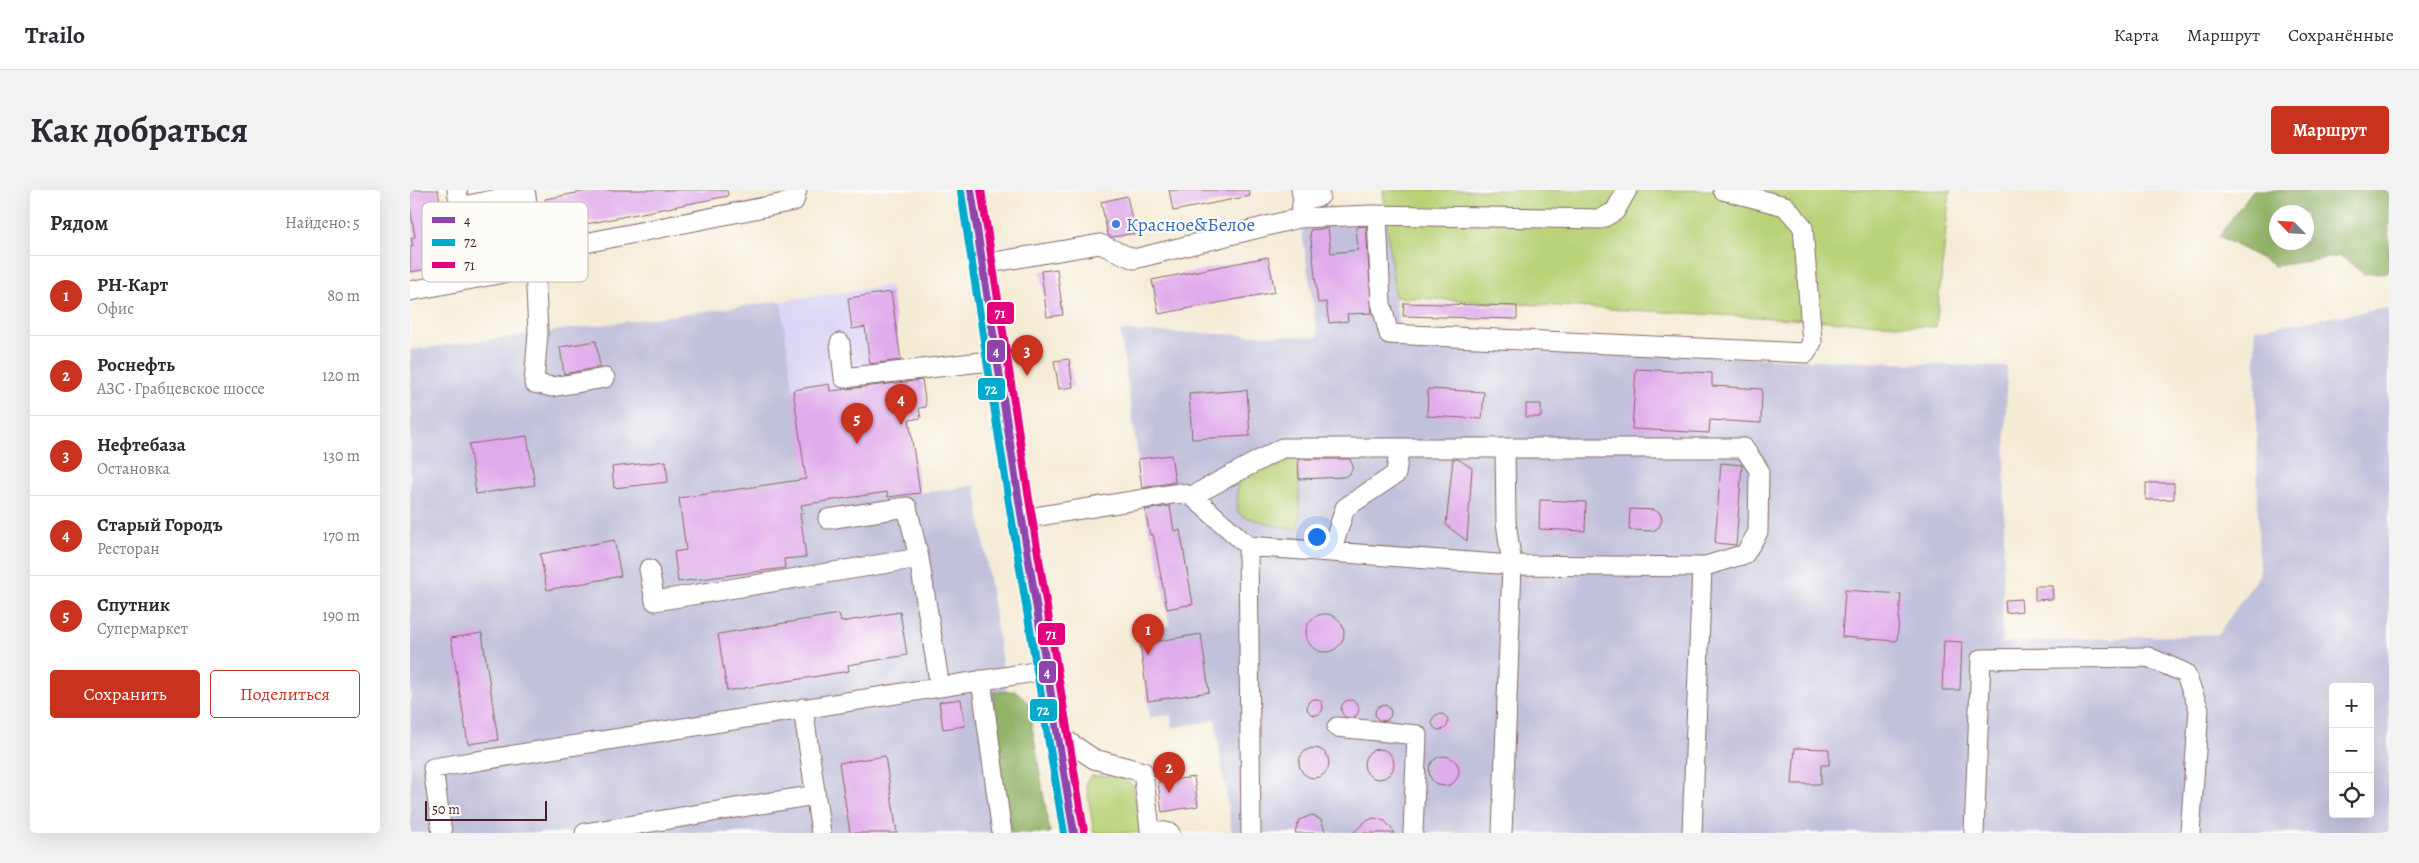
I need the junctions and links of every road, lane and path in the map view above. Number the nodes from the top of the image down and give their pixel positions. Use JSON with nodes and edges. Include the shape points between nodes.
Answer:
{"nodes":[{"id":1,"x":515,"y":190,"type":"edge"},
{"id":2,"x":797,"y":190,"type":"edge"},
{"id":3,"x":971,"y":190,"type":"edge"},
{"id":4,"x":1627,"y":190,"type":"edge"},
{"id":5,"x":1723,"y":190,"type":"edge"},
{"id":6,"x":1307,"y":193,"type":"edge"},
{"id":7,"x":481,"y":202,"type":"edge"},
{"id":8,"x":1377,"y":216,"type":"junction"},
{"id":9,"x":1299,"y":218,"type":"junction"},
{"id":10,"x":588,"y":248,"type":"edge"},
{"id":11,"x":983,"y":264,"type":"junction"},
{"id":12,"x":446,"y":282,"type":"edge"},
{"id":13,"x":536,"y":282,"type":"edge"},
{"id":14,"x":410,"y":291,"type":"edge"},
{"id":15,"x":840,"y":343,"type":"dead end"},
{"id":16,"x":998,"y":360,"type":"junction"},
{"id":17,"x":605,"y":378,"type":"dead end"},
{"id":18,"x":1399,"y":449,"type":"junction"},
{"id":19,"x":1505,"y":449,"type":"junction"},
{"id":20,"x":1192,"y":496,"type":"junction"},
{"id":21,"x":828,"y":519,"type":"dead end"},
{"id":22,"x":1022,"y":519,"type":"junction"},
{"id":23,"x":1248,"y":546,"type":"junction"},
{"id":24,"x":1331,"y":552,"type":"junction"},
{"id":25,"x":918,"y":558,"type":"junction"},
{"id":26,"x":1512,"y":565,"type":"junction"},
{"id":27,"x":1702,"y":567,"type":"junction"},
{"id":28,"x":649,"y":569,"type":"dead end"},
{"id":29,"x":1047,"y":670,"type":"junction"},
{"id":30,"x":980,"y":680,"type":"junction"},
{"id":31,"x":940,"y":687,"type":"junction"},
{"id":32,"x":803,"y":708,"type":"junction"},
{"id":33,"x":1337,"y":727,"type":"dead end"},
{"id":34,"x":1057,"y":734,"type":"junction"},
{"id":35,"x":815,"y":795,"type":"junction"},
{"id":36,"x":442,"y":833,"type":"edge"},
{"id":37,"x":585,"y":833,"type":"edge"},
{"id":38,"x":821,"y":833,"type":"edge"},
{"id":39,"x":1002,"y":833,"type":"edge"},
{"id":40,"x":1074,"y":833,"type":"edge"},
{"id":41,"x":1170,"y":833,"type":"edge"},
{"id":42,"x":1251,"y":833,"type":"edge"},
{"id":43,"x":1413,"y":833,"type":"edge"},
{"id":44,"x":1502,"y":833,"type":"edge"},
{"id":45,"x":1692,"y":833,"type":"edge"},
{"id":46,"x":1974,"y":833,"type":"edge"},
{"id":47,"x":2190,"y":833,"type":"edge"}],
"edges":[{"from":1,"to":7,"type":"street","via":[[512,196]]},
{"from":2,"to":10,"type":"street","via":[[794,201]]},
{"from":3,"to":11,"type":"main road"},
{"from":4,"to":8,"type":"street","via":[[1615,211],[1601,219]]},
{"from":5,"to":8,"type":"street","via":[[1785,206],[1803,227],[1812,342],[1806,353],[1389,334],[1381,303]]},
{"from":6,"to":9,"type":"street"},
{"from":8,"to":9,"type":"street"},
{"from":9,"to":11,"type":"street","via":[[1134,259],[1100,244]]},
{"from":11,"to":16,"type":"main road"},
{"from":12,"to":14,"type":"street"},
{"from":13,"to":17,"type":"street","via":[[538,333],[534,383],[552,387]]},
{"from":15,"to":16,"type":"street","via":[[844,378]]},
{"from":16,"to":22,"type":"main road"},
{"from":18,"to":19,"type":"street"},
{"from":18,"to":20,"type":"street","via":[[1282,448]]},
{"from":18,"to":24,"type":"street","via":[[1396,474],[1345,508]]},
{"from":19,"to":26,"type":"street","via":[[1506,522]]},
{"from":19,"to":27,"type":"street","via":[[1744,448],[1759,470],[1758,532],[1745,554]]},
{"from":20,"to":22,"type":"street","via":[[1179,493]]},
{"from":20,"to":23,"type":"street"},
{"from":21,"to":25,"type":"street","via":[[907,508]]},
{"from":22,"to":29,"type":"main road"},
{"from":23,"to":24,"type":"street"},
{"from":23,"to":42,"type":"street"},
{"from":24,"to":26,"type":"street"},
{"from":25,"to":28,"type":"street","via":[[655,602]]},
{"from":25,"to":31,"type":"street"},
{"from":26,"to":27,"type":"street"},
{"from":26,"to":44,"type":"street"},
{"from":27,"to":45,"type":"street"},
{"from":29,"to":30,"type":"street"},
{"from":29,"to":34,"type":"main road"},
{"from":30,"to":31,"type":"street"},
{"from":30,"to":39,"type":"street"},
{"from":31,"to":32,"type":"street"},
{"from":32,"to":35,"type":"street"},
{"from":32,"to":36,"type":"street","via":[[433,768]]},
{"from":33,"to":43,"type":"street","via":[[1417,735]]},
{"from":34,"to":40,"type":"main road"},
{"from":34,"to":41,"type":"street","via":[[1094,759],[1143,772],[1150,829]]},
{"from":35,"to":37,"type":"street"},
{"from":35,"to":38,"type":"street"},
{"from":46,"to":47,"type":"street","via":[[1981,659],[2148,657],[2185,673],[2198,709]]}]}
